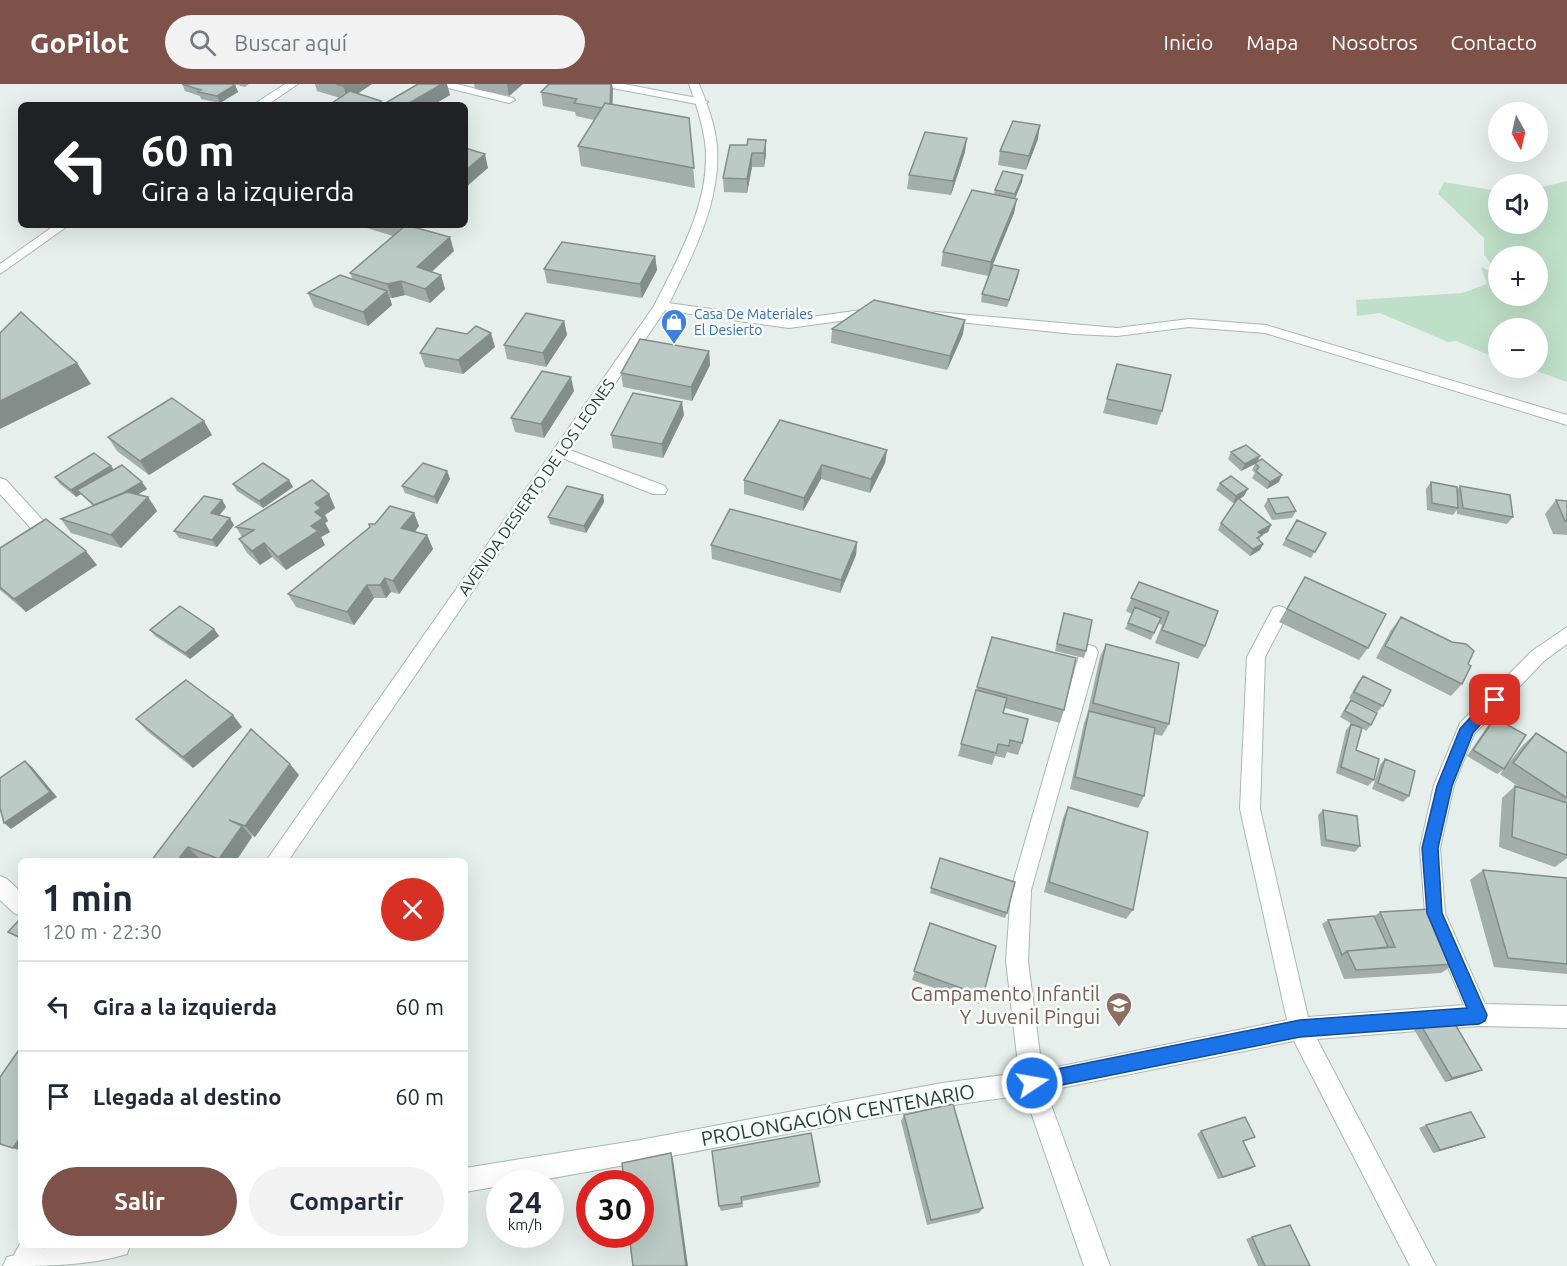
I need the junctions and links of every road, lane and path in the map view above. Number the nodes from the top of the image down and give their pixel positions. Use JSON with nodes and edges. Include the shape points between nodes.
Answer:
{"nodes":[{"id":1,"x":293,"y":84,"type":"edge"},
{"id":2,"x":444,"y":84,"type":"edge"},
{"id":3,"x":608,"y":84,"type":"edge"},
{"id":4,"x":694,"y":84,"type":"edge"},
{"id":5,"x":509,"y":100,"type":"dead end"},
{"id":6,"x":264,"y":102,"type":"edge"},
{"id":7,"x":702,"y":102,"type":"junction"},
{"id":8,"x":59,"y":228,"type":"edge"},
{"id":9,"x":0,"y":270,"type":"edge"},
{"id":10,"x":661,"y":306,"type":"junction"},
{"id":11,"x":890,"y":310,"type":"edge"},
{"id":12,"x":926,"y":315,"type":"edge"},
{"id":13,"x":1567,"y":420,"type":"edge"},
{"id":14,"x":562,"y":452,"type":"junction"},
{"id":15,"x":0,"y":484,"type":"edge"},
{"id":16,"x":658,"y":490,"type":"dead end"},
{"id":17,"x":43,"y":531,"type":"edge"},
{"id":18,"x":1279,"y":613,"type":"dead end"},
{"id":19,"x":1567,"y":634,"type":"edge"},
{"id":20,"x":1089,"y":652,"type":"edge"},
{"id":21,"x":278,"y":858,"type":"edge"},
{"id":22,"x":0,"y":886,"type":"edge"},
{"id":23,"x":18,"y":903,"type":"edge"},
{"id":24,"x":1479,"y":1015,"type":"junction"},
{"id":25,"x":1567,"y":1017,"type":"edge"},
{"id":26,"x":1300,"y":1029,"type":"junction"},
{"id":27,"x":1032,"y":1083,"type":"junction"},
{"id":28,"x":468,"y":1180,"type":"edge"},
{"id":29,"x":99,"y":1248,"type":"edge"},
{"id":30,"x":23,"y":1260,"type":"edge"},
{"id":31,"x":1097,"y":1266,"type":"edge"},
{"id":32,"x":1423,"y":1266,"type":"edge"}],
"edges":[{"from":1,"to":6,"type":"street"},
{"from":2,"to":5,"type":"street"},
{"from":3,"to":7,"type":"street"},
{"from":4,"to":7,"type":"street","name":"AVENIDA DESIERTO DE LOS LEONES"},
{"from":7,"to":10,"type":"street","name":"AVENIDA DESIERTO DE LOS LEONES","via":[[711,142],[712,178],[705,209]]},
{"from":8,"to":9,"type":"street"},
{"from":10,"to":11,"type":"street","via":[[789,324]]},
{"from":10,"to":14,"type":"street","name":"AVENIDA DESIERTO DE LOS LEONES"},
{"from":12,"to":13,"type":"street","via":[[1117,332],[1189,323],[1266,329]]},
{"from":14,"to":16,"type":"street"},
{"from":14,"to":21,"type":"street","name":"AVENIDA DESIERTO DE LOS LEONES"},
{"from":15,"to":17,"type":"street"},
{"from":18,"to":26,"type":"street","via":[[1256,657],[1250,809]]},
{"from":19,"to":24,"type":"street","via":[[1538,656],[1467,729],[1444,786],[1430,848],[1435,913]]},
{"from":20,"to":27,"type":"street","via":[[1022,890],[1017,961]]},
{"from":22,"to":23,"type":"street"},
{"from":24,"to":25,"type":"street","name":"PROLONGACIÓN CENTENARIO"},
{"from":24,"to":26,"type":"street","name":"PROLONGACIÓN CENTENARIO"},
{"from":26,"to":27,"type":"street","name":"PROLONGACIÓN CENTENARIO"},
{"from":26,"to":32,"type":"street"},
{"from":27,"to":28,"type":"street","name":"PROLONGACIÓN CENTENARIO","via":[[942,1094],[640,1152]]},
{"from":27,"to":31,"type":"street"},
{"from":29,"to":30,"type":"street"}]}
